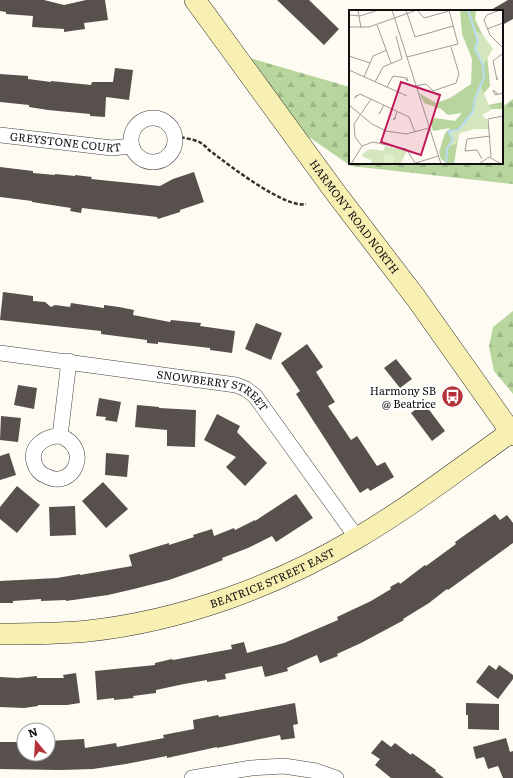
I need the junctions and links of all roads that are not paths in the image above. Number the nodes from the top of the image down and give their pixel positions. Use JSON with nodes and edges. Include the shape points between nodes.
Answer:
{"nodes":[{"id":1,"x":194,"y":0,"type":"edge"},
{"id":2,"x":0,"y":135,"type":"edge"},
{"id":3,"x":131,"y":146,"type":"junction"},
{"id":4,"x":0,"y":352,"type":"edge"},
{"id":5,"x":69,"y":361,"type":"junction"},
{"id":6,"x":512,"y":433,"type":"edge"},
{"id":7,"x":60,"y":436,"type":"dead end"},
{"id":8,"x":357,"y":538,"type":"junction"},
{"id":9,"x":0,"y":634,"type":"edge"},
{"id":10,"x":192,"y":778,"type":"edge"},
{"id":11,"x":336,"y":778,"type":"edge"}],
"edges":[{"from":1,"to":6,"type":"street","name":"HARMONY ROAD NORTH","via":[[416,298]]},
{"from":2,"to":3,"type":"street","name":"GREYSTONE COURT","via":[[112,148]]},
{"from":3,"to":3,"type":"street","name":"GREYSTONE COURT","via":[[135,127],[151,118],[164,121],[175,136],[171,154],[161,161],[143,160]]},
{"from":4,"to":5,"type":"street","name":"SNOWBERRY STREET"},
{"from":5,"to":7,"type":"street"},
{"from":5,"to":8,"type":"street","name":"SNOWBERRY STREET","via":[[236,385],[246,389],[255,396]]},
{"from":6,"to":8,"type":"street","name":"BEATRICE STREET EAST"},
{"from":8,"to":9,"type":"street","name":"BEATRICE STREET EAST","via":[[263,586],[238,596],[155,620],[88,631]]},
{"from":10,"to":11,"type":"street","via":[[251,768],[284,766],[316,771]]}]}
